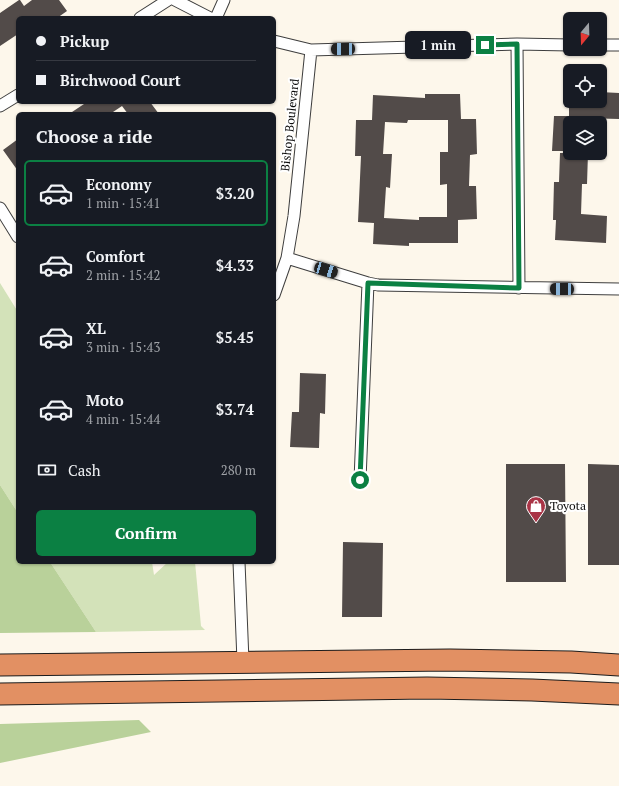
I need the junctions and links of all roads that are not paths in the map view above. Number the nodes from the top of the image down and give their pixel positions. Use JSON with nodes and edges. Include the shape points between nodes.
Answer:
{"nodes":[{"id":1,"x":168,"y":0,"type":"edge"},
{"id":2,"x":175,"y":0,"type":"edge"},
{"id":3,"x":224,"y":0,"type":"edge"},
{"id":4,"x":143,"y":16,"type":"edge"},
{"id":5,"x":206,"y":16,"type":"edge"},
{"id":6,"x":217,"y":16,"type":"edge"},
{"id":7,"x":276,"y":41,"type":"edge"},
{"id":8,"x":517,"y":44,"type":"junction"},
{"id":9,"x":563,"y":45,"type":"edge"},
{"id":10,"x":607,"y":45,"type":"edge"},
{"id":11,"x":619,"y":45,"type":"edge"},
{"id":12,"x":311,"y":50,"type":"junction"},
{"id":13,"x":16,"y":96,"type":"edge"},
{"id":14,"x":0,"y":106,"type":"edge"},
{"id":15,"x":0,"y":208,"type":"edge"},
{"id":16,"x":16,"y":234,"type":"edge"},
{"id":17,"x":287,"y":258,"type":"junction"},
{"id":18,"x":368,"y":283,"type":"junction"},
{"id":19,"x":519,"y":288,"type":"junction"},
{"id":20,"x":276,"y":289,"type":"edge"},
{"id":21,"x":619,"y":289,"type":"edge"},
{"id":22,"x":360,"y":480,"type":"dead end"},
{"id":23,"x":239,"y":564,"type":"edge"},
{"id":24,"x":243,"y":661,"type":"junction"},
{"id":25,"x":618,"y":664,"type":"edge"},
{"id":26,"x":0,"y":665,"type":"edge"},
{"id":27,"x":0,"y":694,"type":"edge"},
{"id":28,"x":619,"y":694,"type":"edge"}],
"edges":[{"from":1,"to":4,"type":"street"},
{"from":2,"to":5,"type":"street"},
{"from":3,"to":6,"type":"street"},
{"from":7,"to":12,"type":"street"},
{"from":8,"to":9,"type":"street"},
{"from":8,"to":12,"type":"street"},
{"from":8,"to":19,"type":"street"},
{"from":10,"to":11,"type":"street"},
{"from":12,"to":17,"type":"street","name":"Bishop Boulevard","via":[[294,216]]},
{"from":13,"to":14,"type":"street"},
{"from":15,"to":16,"type":"street"},
{"from":17,"to":18,"type":"street"},
{"from":17,"to":20,"type":"street","name":"Bishop Boulevard"},
{"from":18,"to":19,"type":"street"},
{"from":18,"to":22,"type":"street"},
{"from":19,"to":21,"type":"street"},
{"from":23,"to":24,"type":"street"},
{"from":24,"to":25,"type":"highway","via":[[450,660]]},
{"from":24,"to":26,"type":"highway"},
{"from":27,"to":28,"type":"highway","via":[[426,688]]}]}
